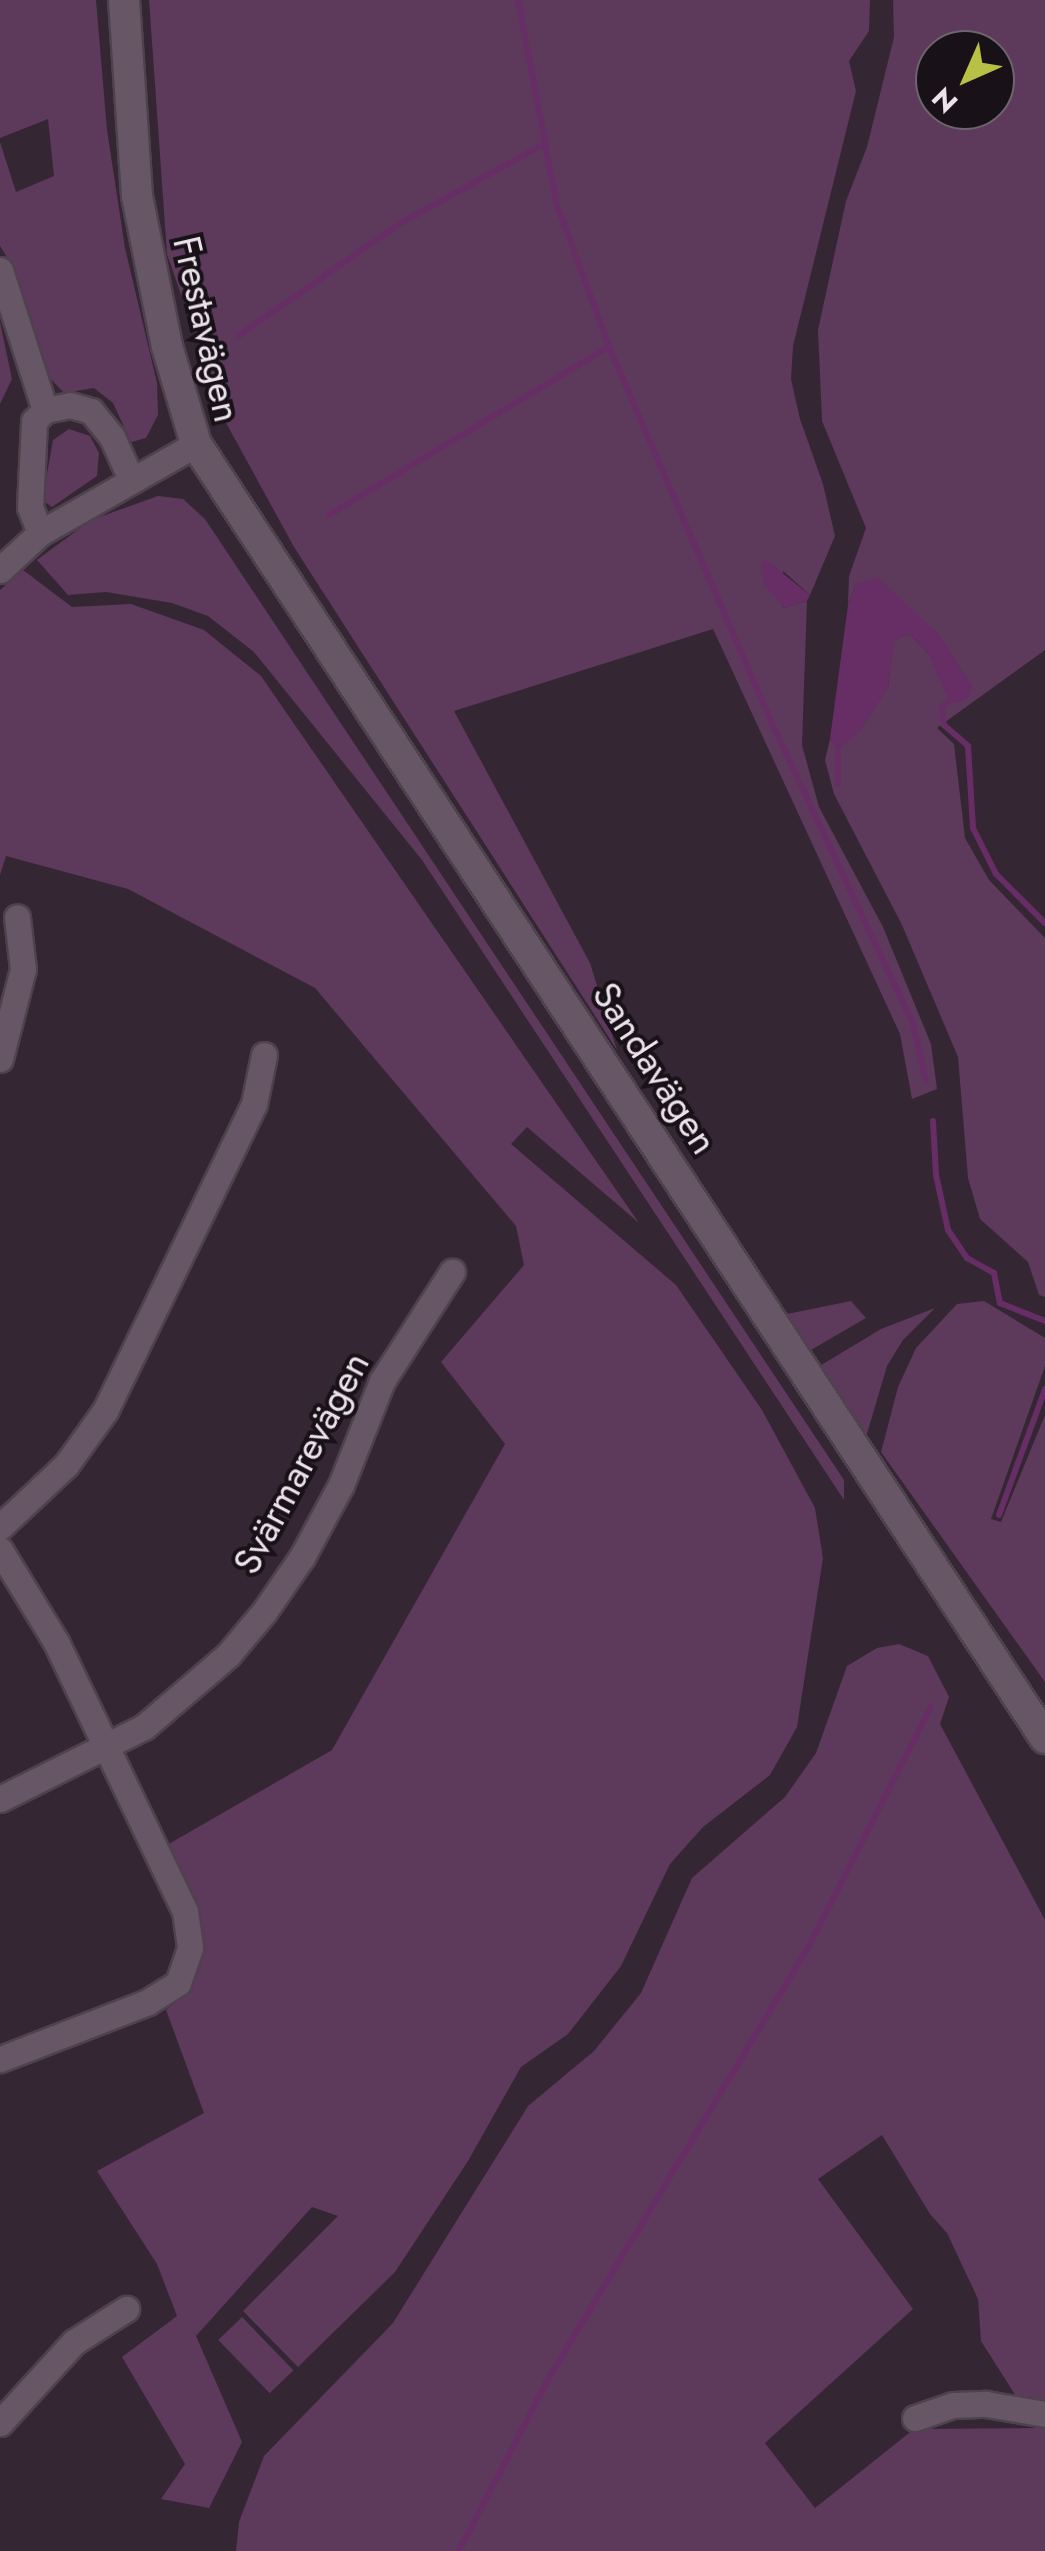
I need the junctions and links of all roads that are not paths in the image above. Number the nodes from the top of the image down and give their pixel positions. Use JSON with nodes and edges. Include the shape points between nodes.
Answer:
{"nodes":[{"id":1,"x":124,"y":0,"type":"edge"},
{"id":2,"x":0,"y":270,"type":"edge"},
{"id":3,"x":45,"y":410,"type":"junction"},
{"id":4,"x":196,"y":444,"type":"junction"},
{"id":5,"x":130,"y":478,"type":"junction"},
{"id":6,"x":40,"y":533,"type":"junction"},
{"id":7,"x":0,"y":570,"type":"edge"},
{"id":8,"x":17,"y":916,"type":"dead end"},
{"id":9,"x":264,"y":1055,"type":"dead end"},
{"id":10,"x":0,"y":1059,"type":"edge"},
{"id":11,"x":452,"y":1272,"type":"dead end"},
{"id":12,"x":0,"y":1528,"type":"edge"},
{"id":13,"x":0,"y":1550,"type":"edge"},
{"id":14,"x":1045,"y":1738,"type":"edge"},
{"id":15,"x":106,"y":1749,"type":"junction"},
{"id":16,"x":0,"y":1799,"type":"edge"},
{"id":17,"x":0,"y":2059,"type":"edge"},
{"id":18,"x":126,"y":2309,"type":"dead end"},
{"id":19,"x":1045,"y":2414,"type":"edge"},
{"id":20,"x":914,"y":2418,"type":"dead end"},
{"id":21,"x":0,"y":2423,"type":"edge"}],
"edges":[{"from":1,"to":4,"type":"street","name":"Frestavägen","via":[[137,196]]},
{"from":2,"to":3,"type":"street"},
{"from":3,"to":5,"type":"street","via":[[70,405],[91,412],[112,437]]},
{"from":3,"to":6,"type":"street","via":[[34,422],[30,507]]},
{"from":4,"to":5,"type":"street","name":"Frestavägen"},
{"from":4,"to":14,"type":"street","name":"Sandavägen"},
{"from":5,"to":6,"type":"street","name":"Frestavägen"},
{"from":6,"to":7,"type":"street","name":"Frestavägen"},
{"from":8,"to":10,"type":"street","via":[[23,969]]},
{"from":9,"to":12,"type":"street","via":[[254,1104],[105,1410],[66,1465]]},
{"from":11,"to":15,"type":"street","name":"Svärmarevägen","via":[[382,1381],[341,1485],[264,1612],[228,1655],[144,1727]]},
{"from":13,"to":15,"type":"street","via":[[56,1642]]},
{"from":15,"to":16,"type":"street","name":"Svärmarevägen"},
{"from":15,"to":17,"type":"street","via":[[185,1912],[190,1948],[178,1982],[148,2002]]},
{"from":18,"to":21,"type":"street","via":[[74,2342]]},
{"from":19,"to":20,"type":"street","via":[[953,2405]]}]}
